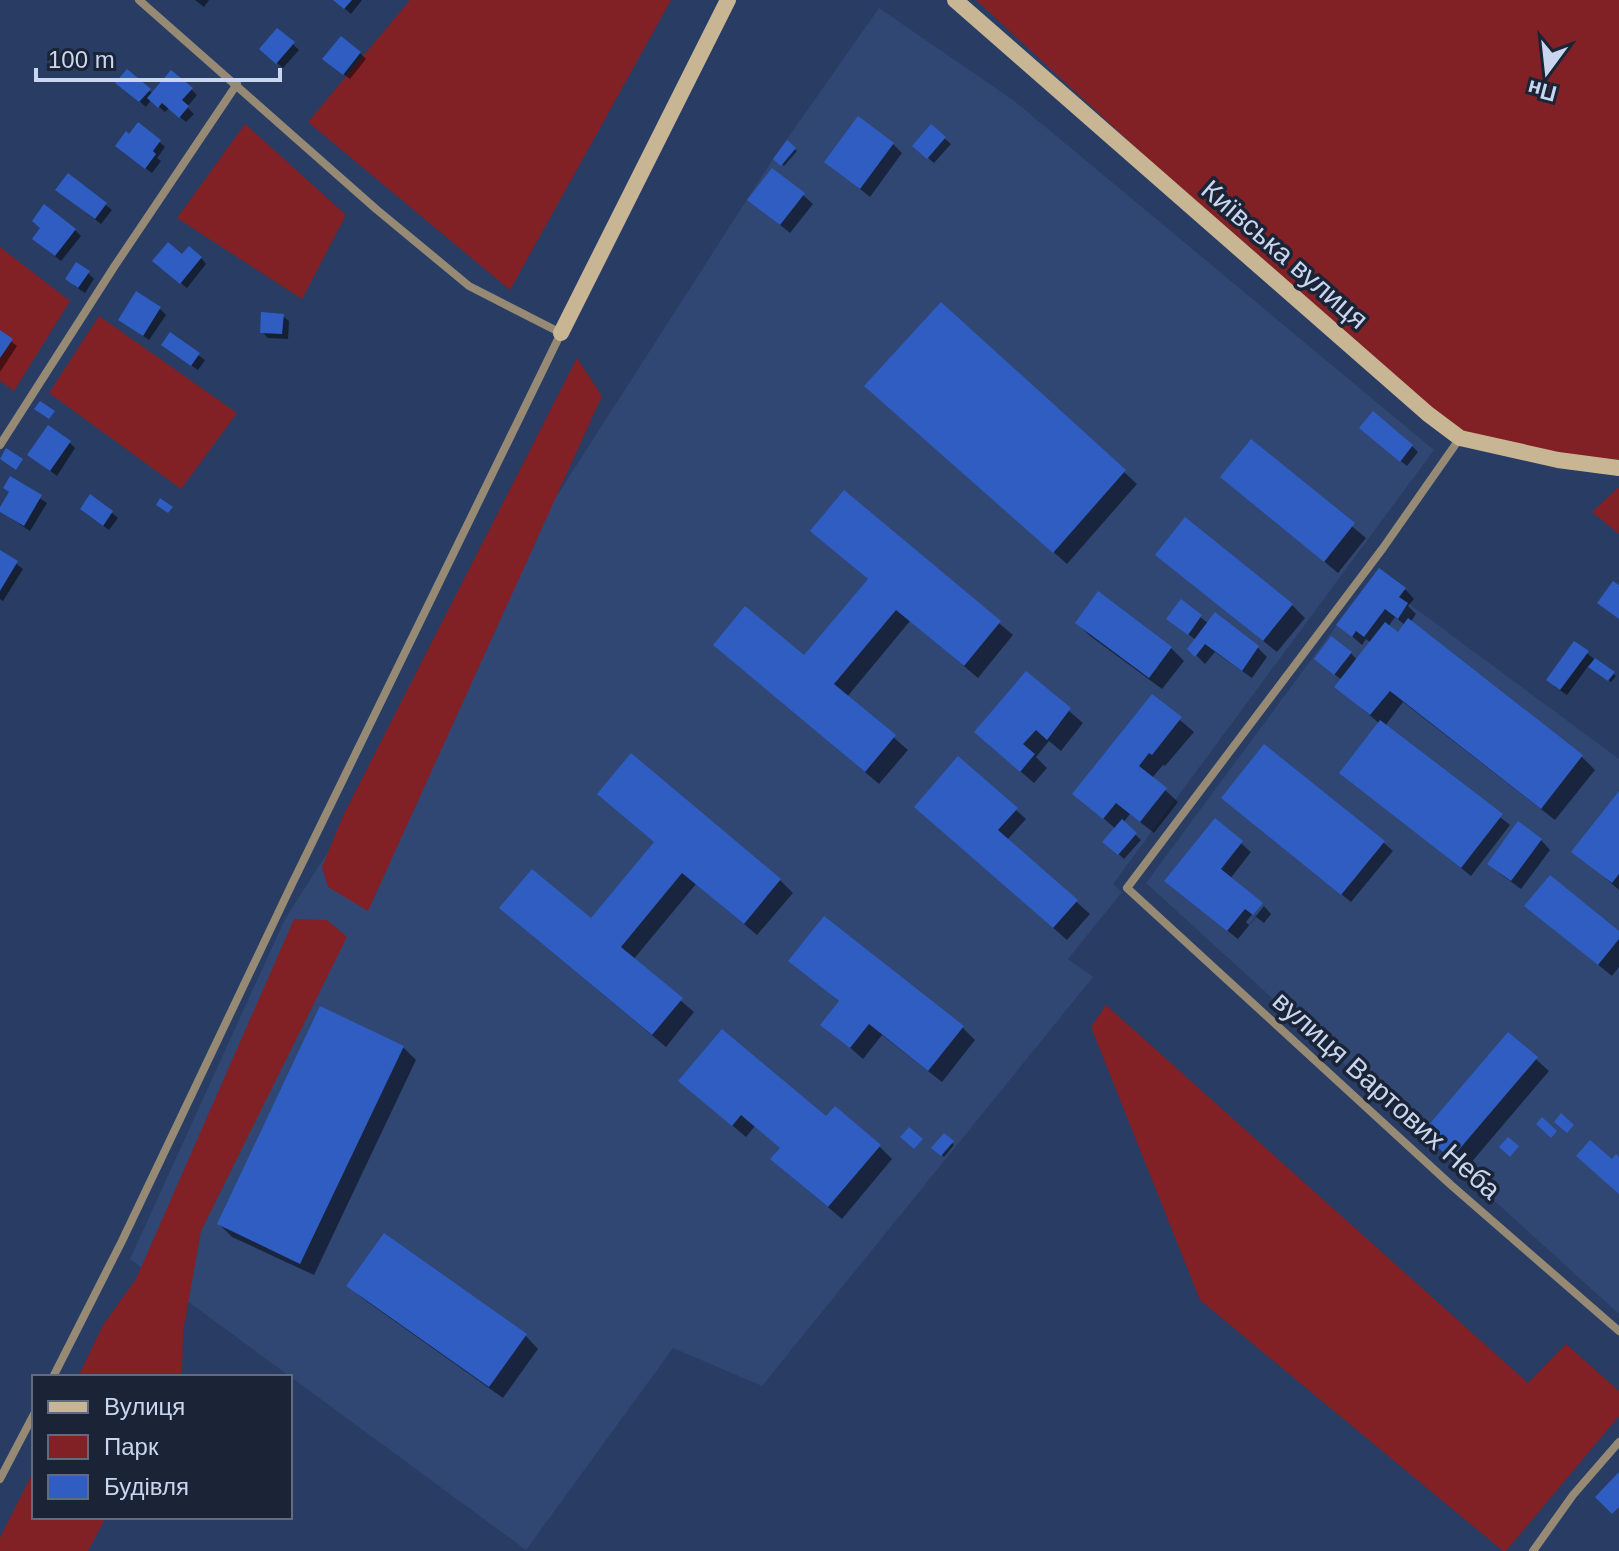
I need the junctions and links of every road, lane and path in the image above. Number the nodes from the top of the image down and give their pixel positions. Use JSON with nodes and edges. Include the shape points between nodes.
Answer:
{"nodes":[{"id":1,"x":139,"y":0,"type":"edge"},
{"id":2,"x":728,"y":0,"type":"edge"},
{"id":3,"x":955,"y":0,"type":"edge"},
{"id":4,"x":237,"y":84,"type":"junction"},
{"id":5,"x":561,"y":333,"type":"junction"},
{"id":6,"x":1460,"y":438,"type":"junction"},
{"id":7,"x":0,"y":445,"type":"edge"},
{"id":8,"x":1619,"y":468,"type":"edge"},
{"id":9,"x":1619,"y":1331,"type":"edge"},
{"id":10,"x":54,"y":1375,"type":"edge"},
{"id":11,"x":32,"y":1418,"type":"edge"},
{"id":12,"x":1619,"y":1442,"type":"edge"},
{"id":13,"x":0,"y":1479,"type":"edge"},
{"id":14,"x":1533,"y":1551,"type":"edge"}],
"edges":[{"from":1,"to":4,"type":"street"},
{"from":2,"to":5,"type":"street"},
{"from":3,"to":6,"type":"street","name":"Київська вулиця"},
{"from":4,"to":5,"type":"street","via":[[469,286]]},
{"from":4,"to":7,"type":"street"},
{"from":5,"to":10,"type":"street"},
{"from":6,"to":8,"type":"street","name":"Київська вулиця"},
{"from":6,"to":9,"type":"street","name":"вулиця Вартових Неба","via":[[1127,888]]},
{"from":11,"to":13,"type":"street"},
{"from":12,"to":14,"type":"street"}]}
